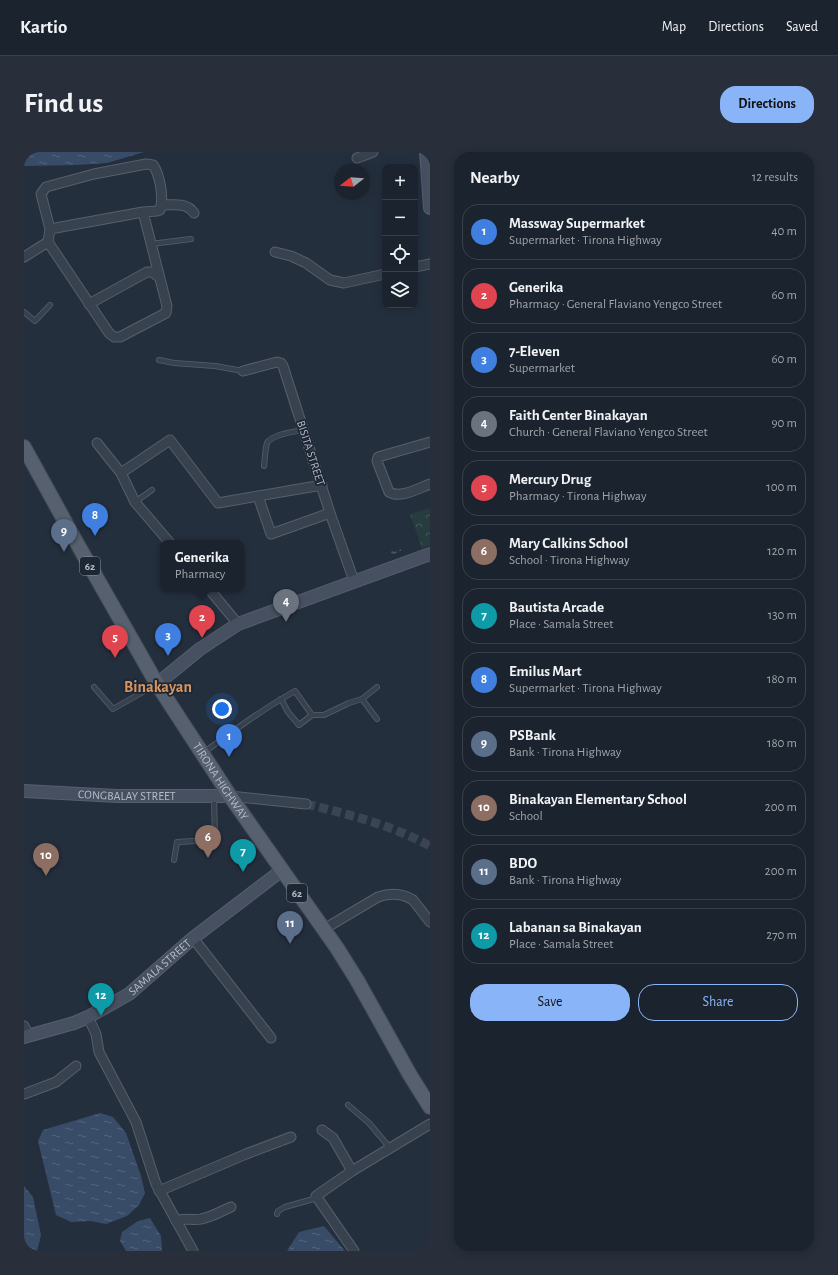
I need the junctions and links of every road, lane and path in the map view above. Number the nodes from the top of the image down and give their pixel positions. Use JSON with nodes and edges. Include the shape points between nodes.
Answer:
{"nodes":[{"id":1,"x":373,"y":152,"type":"edge"},
{"id":2,"x":426,"y":152,"type":"edge"},
{"id":3,"x":357,"y":158,"type":"dead end"},
{"id":4,"x":161,"y":205,"type":"junction"},
{"id":5,"x":430,"y":208,"type":"edge"},
{"id":6,"x":143,"y":212,"type":"junction"},
{"id":7,"x":194,"y":213,"type":"dead end"},
{"id":8,"x":50,"y":229,"type":"junction"},
{"id":9,"x":191,"y":239,"type":"dead end"},
{"id":10,"x":48,"y":242,"type":"junction"},
{"id":11,"x":151,"y":244,"type":"junction"},
{"id":12,"x":275,"y":252,"type":"dead end"},
{"id":13,"x":24,"y":258,"type":"edge"},
{"id":14,"x":430,"y":264,"type":"edge"},
{"id":15,"x":418,"y":266,"type":"edge"},
{"id":16,"x":382,"y":275,"type":"edge"},
{"id":17,"x":159,"y":277,"type":"junction"},
{"id":18,"x":88,"y":304,"type":"junction"},
{"id":19,"x":50,"y":305,"type":"dead end"},
{"id":20,"x":24,"y":312,"type":"edge"},
{"id":21,"x":159,"y":360,"type":"dead end"},
{"id":22,"x":243,"y":371,"type":"joint"},
{"id":23,"x":303,"y":430,"type":"junction"},
{"id":24,"x":430,"y":442,"type":"edge"},
{"id":25,"x":97,"y":443,"type":"dead end"},
{"id":26,"x":24,"y":447,"type":"edge"},
{"id":27,"x":264,"y":466,"type":"dead end"},
{"id":28,"x":121,"y":473,"type":"junction"},
{"id":29,"x":430,"y":484,"type":"edge"},
{"id":30,"x":322,"y":485,"type":"junction"},
{"id":31,"x":152,"y":490,"type":"dead end"},
{"id":32,"x":258,"y":496,"type":"junction"},
{"id":33,"x":135,"y":502,"type":"junction"},
{"id":34,"x":330,"y":513,"type":"junction"},
{"id":35,"x":167,"y":540,"type":"edge"},
{"id":36,"x":401,"y":550,"type":"dead end"},
{"id":37,"x":394,"y":553,"type":"dead end"},
{"id":38,"x":430,"y":554,"type":"edge"},
{"id":39,"x":354,"y":581,"type":"junction"},
{"id":40,"x":211,"y":592,"type":"edge"},
{"id":41,"x":238,"y":624,"type":"junction"},
{"id":42,"x":157,"y":684,"type":"junction"},
{"id":43,"x":94,"y":687,"type":"dead end"},
{"id":44,"x":377,"y":687,"type":"dead end"},
{"id":45,"x":281,"y":699,"type":"junction"},
{"id":46,"x":362,"y":699,"type":"junction"},
{"id":47,"x":312,"y":716,"type":"junction"},
{"id":48,"x":377,"y":719,"type":"dead end"},
{"id":49,"x":202,"y":754,"type":"junction"},
{"id":50,"x":24,"y":791,"type":"edge"},
{"id":51,"x":214,"y":796,"type":"junction"},
{"id":52,"x":230,"y":796,"type":"junction"},
{"id":53,"x":306,"y":804,"type":"tunnel mouth"},
{"id":54,"x":174,"y":860,"type":"dead end"},
{"id":55,"x":281,"y":871,"type":"junction"},
{"id":56,"x":430,"y":922,"type":"edge"},
{"id":57,"x":324,"y":929,"type":"junction"},
{"id":58,"x":194,"y":938,"type":"junction"},
{"id":59,"x":88,"y":1017,"type":"junction"},
{"id":60,"x":26,"y":1033,"type":"edge"},
{"id":61,"x":271,"y":1038,"type":"dead end"},
{"id":62,"x":76,"y":1066,"type":"dead end"},
{"id":63,"x":24,"y":1094,"type":"edge"},
{"id":64,"x":348,"y":1105,"type":"dead end"},
{"id":65,"x":430,"y":1107,"type":"edge"},
{"id":66,"x":430,"y":1124,"type":"edge"},
{"id":67,"x":322,"y":1130,"type":"dead end"},
{"id":68,"x":291,"y":1136,"type":"dead end"},
{"id":69,"x":390,"y":1148,"type":"junction"},
{"id":70,"x":352,"y":1171,"type":"junction"},
{"id":71,"x":159,"y":1191,"type":"junction"},
{"id":72,"x":317,"y":1198,"type":"junction"},
{"id":73,"x":231,"y":1206,"type":"dead end"},
{"id":74,"x":277,"y":1214,"type":"dead end"},
{"id":75,"x":176,"y":1221,"type":"junction"},
{"id":76,"x":193,"y":1251,"type":"edge"},
{"id":77,"x":354,"y":1251,"type":"edge"}],
"edges":[{"from":1,"to":3,"type":"street"},
{"from":2,"to":5,"type":"street"},
{"from":4,"to":6,"type":"street","via":[[160,210]]},
{"from":4,"to":7,"type":"street","via":[[185,206],[191,208]]},
{"from":4,"to":8,"type":"street","via":[[158,174],[153,165],[146,164],[94,174],[46,187],[41,194]]},
{"from":6,"to":8,"type":"street"},
{"from":6,"to":11,"type":"street"},
{"from":8,"to":10,"type":"street"},
{"from":9,"to":11,"type":"lane"},
{"from":10,"to":13,"type":"street"},
{"from":10,"to":18,"type":"street"},
{"from":11,"to":17,"type":"street"},
{"from":12,"to":16,"type":"street","via":[[306,263],[330,280],[344,283]]},
{"from":14,"to":15,"type":"street"},
{"from":17,"to":18,"type":"street","via":[[147,272]]},
{"from":17,"to":18,"type":"street","via":[[167,306],[166,313],[120,337],[109,333]]},
{"from":19,"to":20,"type":"lane","via":[[35,321]]},
{"from":21,"to":22,"type":"lane"},
{"from":22,"to":23,"type":"street","name":"BISITA STREET","via":[[281,363]]},
{"from":23,"to":27,"type":"lane","via":[[282,434],[269,441]]},
{"from":23,"to":30,"type":"street","name":"BISITA STREET"},
{"from":24,"to":29,"type":"street","via":[[378,457],[377,460],[392,494],[398,495]]},
{"from":25,"to":28,"type":"street"},
{"from":26,"to":42,"type":"main road","name":"TIRONA HIGHWAY","number":"62"},
{"from":28,"to":32,"type":"street","via":[[170,440],[218,503]]},
{"from":28,"to":33,"type":"street"},
{"from":30,"to":32,"type":"street"},
{"from":30,"to":34,"type":"street","name":"BISITA STREET"},
{"from":31,"to":33,"type":"lane"},
{"from":32,"to":34,"type":"street","via":[[270,534]]},
{"from":33,"to":35,"type":"street"},
{"from":34,"to":39,"type":"street","name":"BISITA STREET"},
{"from":36,"to":37,"type":"path"},
{"from":38,"to":39,"type":"street"},
{"from":39,"to":41,"type":"street"},
{"from":40,"to":41,"type":"street"},
{"from":41,"to":42,"type":"street","via":[[200,649]]},
{"from":42,"to":43,"type":"lane","via":[[113,709]]},
{"from":42,"to":49,"type":"main road","name":"TIRONA HIGHWAY","number":"62"},
{"from":44,"to":46,"type":"lane"},
{"from":45,"to":47,"type":"lane","via":[[299,724]]},
{"from":45,"to":47,"type":"lane","via":[[295,691]]},
{"from":45,"to":49,"type":"lane"},
{"from":46,"to":47,"type":"lane","via":[[324,715]]},
{"from":46,"to":48,"type":"lane"},
{"from":49,"to":52,"type":"main road","name":"TIRONA HIGHWAY","number":"62"},
{"from":50,"to":51,"type":"street","name":"CONGBALAY STREET","via":[[117,796]]},
{"from":51,"to":52,"type":"street","name":"CONGBALAY STREET"},
{"from":51,"to":54,"type":"lane","via":[[215,840],[177,842]]},
{"from":52,"to":53,"type":"street"},
{"from":52,"to":55,"type":"main road","name":"TIRONA HIGHWAY","number":"62"},
{"from":55,"to":57,"type":"main road","name":"TIRONA HIGHWAY","number":"62"},
{"from":55,"to":58,"type":"street","name":"SAMALA STREET"},
{"from":56,"to":57,"type":"street","via":[[413,900],[401,894],[386,894]]},
{"from":57,"to":65,"type":"main road","name":"TIRONA HIGHWAY","number":"62","via":[[357,980]]},
{"from":58,"to":59,"type":"street","name":"SAMALA STREET","via":[[129,994]]},
{"from":58,"to":61,"type":"street"},
{"from":59,"to":60,"type":"street","name":"SAMALA STREET","via":[[74,1023]]},
{"from":59,"to":71,"type":"street","via":[[96,1034],[99,1052],[136,1122]]},
{"from":62,"to":63,"type":"street","via":[[56,1082]]},
{"from":64,"to":69,"type":"lane","via":[[369,1123]]},
{"from":66,"to":69,"type":"street"},
{"from":67,"to":70,"type":"street","via":[[333,1138]]},
{"from":68,"to":71,"type":"street"},
{"from":69,"to":70,"type":"street"},
{"from":70,"to":72,"type":"street","via":[[319,1193]]},
{"from":71,"to":75,"type":"street"},
{"from":72,"to":74,"type":"lane","via":[[285,1207]]},
{"from":72,"to":77,"type":"street"},
{"from":73,"to":75,"type":"street","via":[[200,1220],[182,1218]]},
{"from":75,"to":76,"type":"street"}]}
